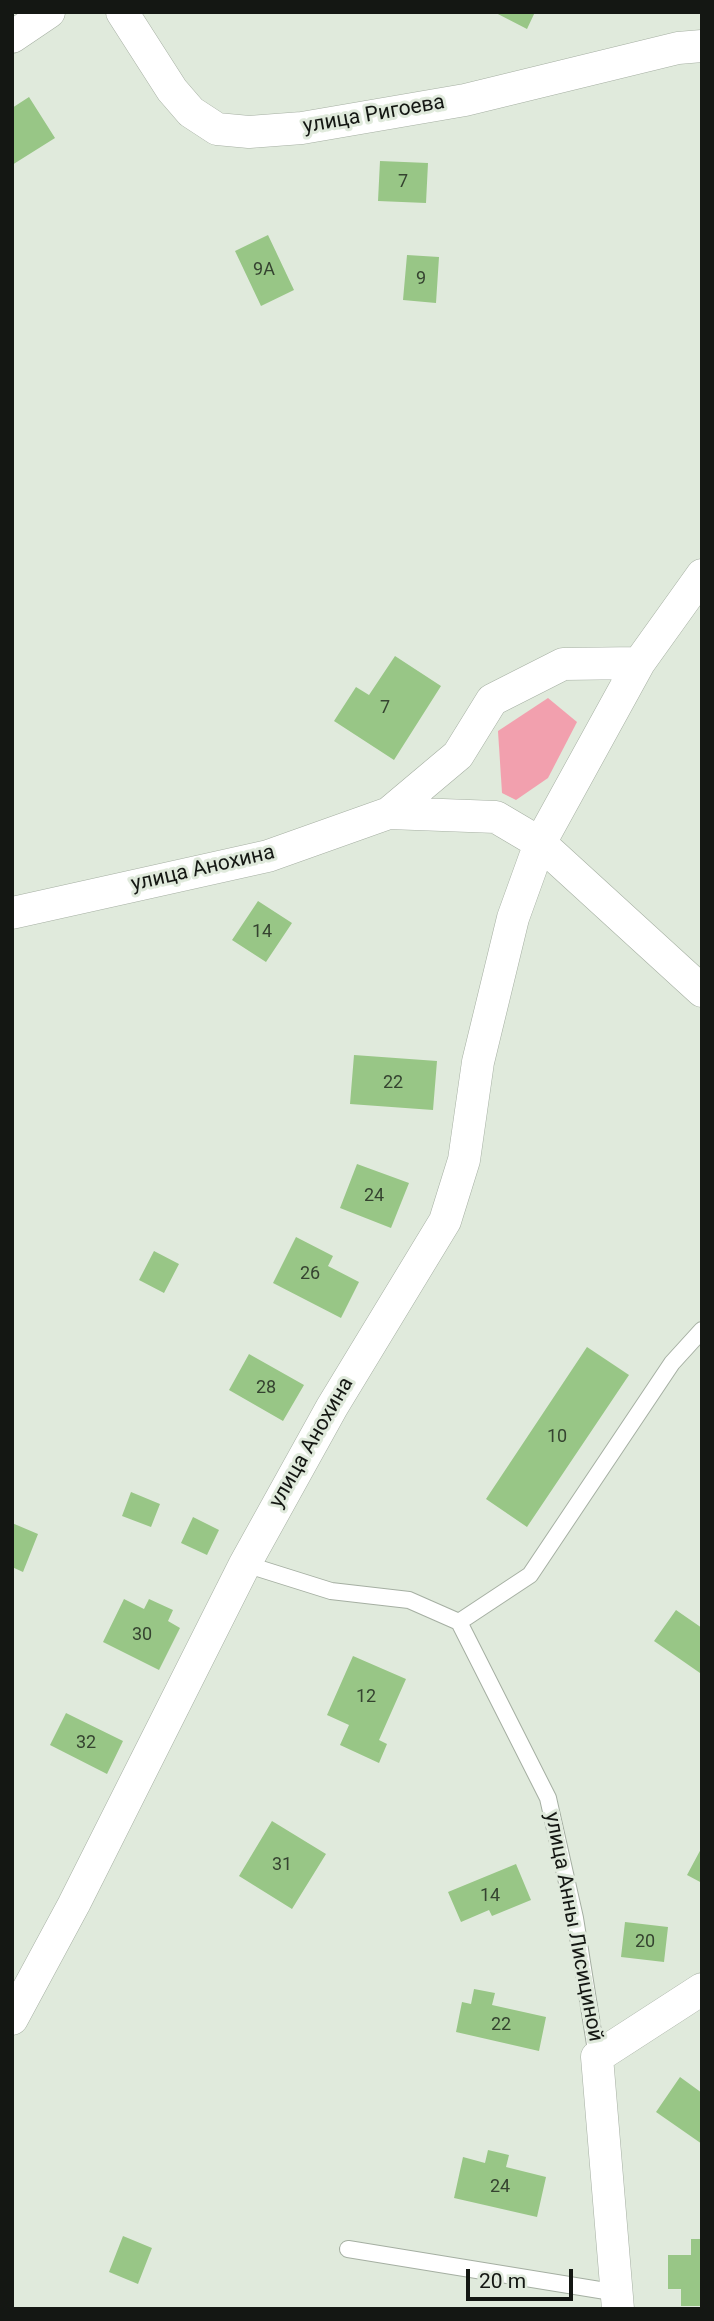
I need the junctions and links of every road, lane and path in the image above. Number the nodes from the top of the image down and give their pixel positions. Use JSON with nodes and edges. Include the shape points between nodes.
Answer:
{"nodes":[{"id":1,"x":49,"y":12,"type":"edge"},
{"id":2,"x":122,"y":12,"type":"edge"},
{"id":3,"x":12,"y":37,"type":"edge"},
{"id":4,"x":690,"y":47,"type":"edge"},
{"id":5,"x":702,"y":575,"type":"edge"},
{"id":6,"x":639,"y":663,"type":"junction"},
{"id":7,"x":390,"y":813,"type":"junction"},
{"id":8,"x":540,"y":843,"type":"junction"},
{"id":9,"x":12,"y":913,"type":"edge"},
{"id":10,"x":702,"y":991,"type":"edge"},
{"id":11,"x":702,"y":1331,"type":"edge"},
{"id":12,"x":244,"y":1563,"type":"junction"},
{"id":13,"x":459,"y":1622,"type":"junction"},
{"id":14,"x":702,"y":1989,"type":"edge"},
{"id":15,"x":12,"y":2019,"type":"edge"},
{"id":16,"x":597,"y":2057,"type":"junction"},
{"id":17,"x":348,"y":2249,"type":"dead end"},
{"id":18,"x":618,"y":2301,"type":"edge"}],
"edges":[{"from":1,"to":3,"type":"street"},
{"from":2,"to":4,"type":"street","name":"улица Ригоева","via":[[191,112],[217,129],[249,132],[302,128],[465,100]]},
{"from":5,"to":6,"type":"street","name":"улица Анохина"},
{"from":6,"to":7,"type":"street","name":"улица Анохина","via":[[563,664],[492,700],[458,755]]},
{"from":6,"to":8,"type":"street","name":"улица Анохина"},
{"from":7,"to":8,"type":"street","name":"улица Анохина","via":[[496,817]]},
{"from":7,"to":9,"type":"street","name":"улица Анохина","via":[[268,856]]},
{"from":8,"to":10,"type":"street"},
{"from":8,"to":12,"type":"street","name":"улица Анохина","via":[[510,931],[478,1062],[464,1160],[445,1222],[332,1406]]},
{"from":11,"to":13,"type":"lane","via":[[672,1363],[530,1575]]},
{"from":12,"to":13,"type":"lane","via":[[331,1591],[409,1600]]},
{"from":12,"to":15,"type":"street","name":"улица Анохина"},
{"from":13,"to":16,"type":"lane","name":"улица Анны Лисициной","via":[[548,1798],[575,1917]]},
{"from":14,"to":16,"type":"street"},
{"from":16,"to":18,"type":"street"},
{"from":17,"to":18,"type":"lane"}]}
